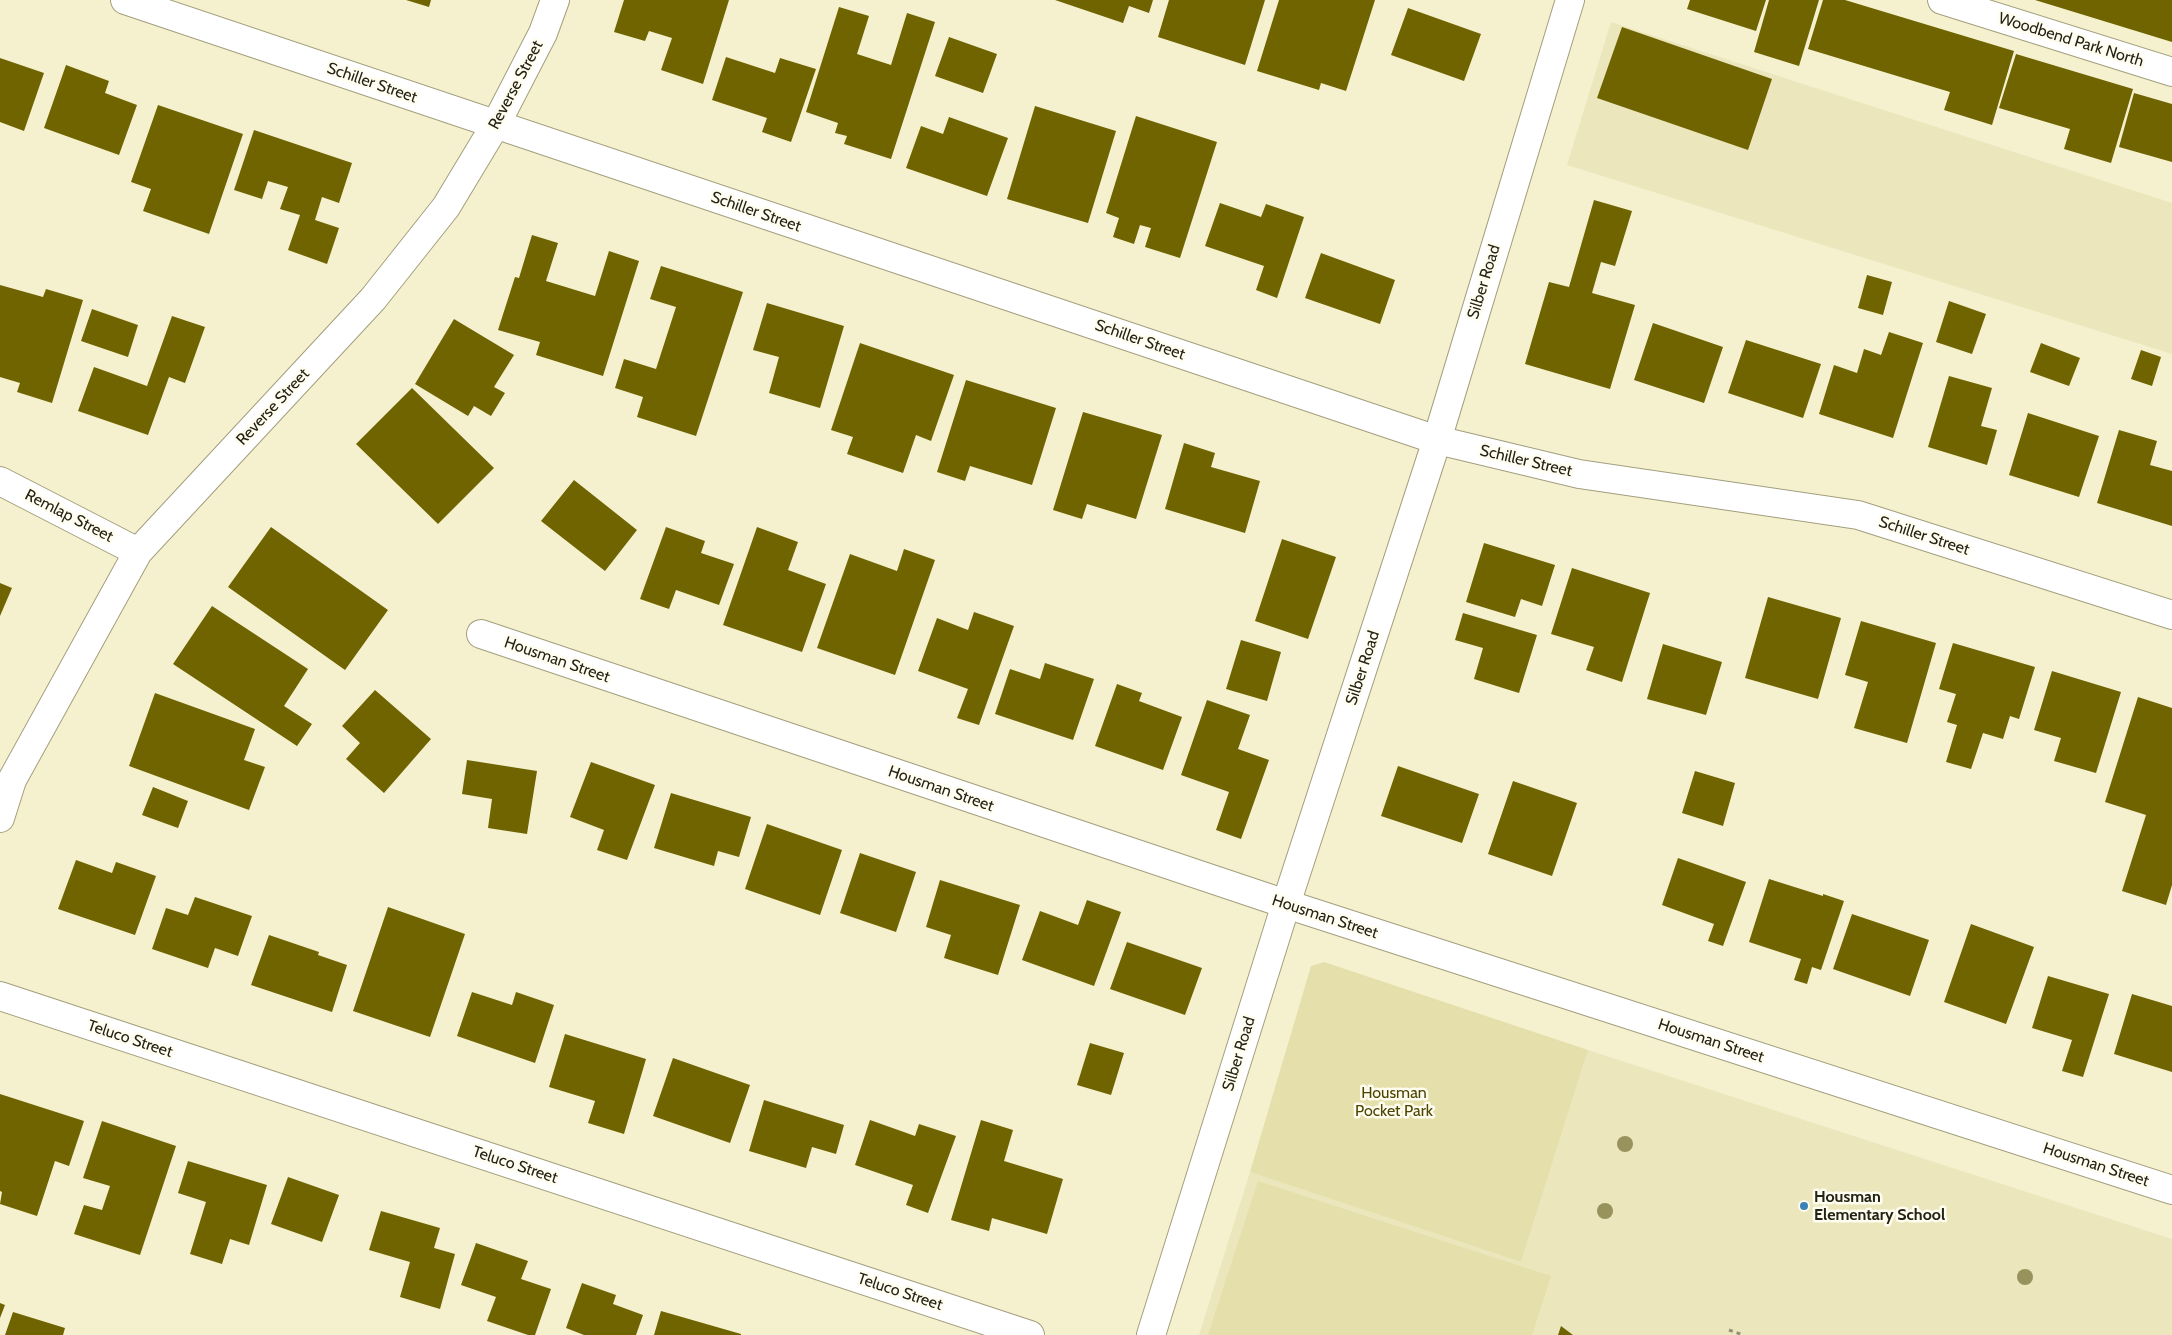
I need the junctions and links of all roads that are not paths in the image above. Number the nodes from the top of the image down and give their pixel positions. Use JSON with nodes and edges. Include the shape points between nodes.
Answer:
{"nodes":[{"id":1,"x":125,"y":0,"type":"edge"},
{"id":2,"x":555,"y":0,"type":"edge"},
{"id":3,"x":1570,"y":0,"type":"edge"},
{"id":4,"x":1942,"y":0,"type":"edge"},
{"id":5,"x":2172,"y":72,"type":"edge"},
{"id":6,"x":496,"y":124,"type":"junction"},
{"id":7,"x":1437,"y":440,"type":"junction"},
{"id":8,"x":0,"y":481,"type":"edge"},
{"id":9,"x":138,"y":552,"type":"junction"},
{"id":10,"x":2172,"y":615,"type":"edge"},
{"id":11,"x":481,"y":634,"type":"dead end"},
{"id":12,"x":0,"y":818,"type":"edge"},
{"id":13,"x":1286,"y":904,"type":"junction"},
{"id":14,"x":0,"y":996,"type":"edge"},
{"id":15,"x":2172,"y":1190,"type":"edge"},
{"id":16,"x":1030,"y":1335,"type":"edge"},
{"id":17,"x":1151,"y":1335,"type":"edge"}],
"edges":[{"from":1,"to":6,"type":"street","name":"Schiller Street"},
{"from":2,"to":6,"type":"street","name":"Reverse Street","via":[[543,33]]},
{"from":3,"to":7,"type":"street","name":"Silber Road"},
{"from":4,"to":5,"type":"street","name":"Woodbend Park North"},
{"from":6,"to":7,"type":"street","name":"Schiller Street"},
{"from":6,"to":9,"type":"street","name":"Reverse Street","via":[[446,207],[374,299]]},
{"from":7,"to":10,"type":"street","name":"Schiller Street","via":[[1578,474],[1858,515]]},
{"from":7,"to":13,"type":"street","name":"Silber Road"},
{"from":8,"to":9,"type":"street","name":"Remlap Street"},
{"from":9,"to":12,"type":"street","name":"Reverse Street","via":[[12,780]]},
{"from":11,"to":13,"type":"street","name":"Housman Street"},
{"from":13,"to":15,"type":"street","name":"Housman Street"},
{"from":13,"to":17,"type":"street","name":"Silber Road"},
{"from":14,"to":16,"type":"street","name":"Teluco Street"}]}
